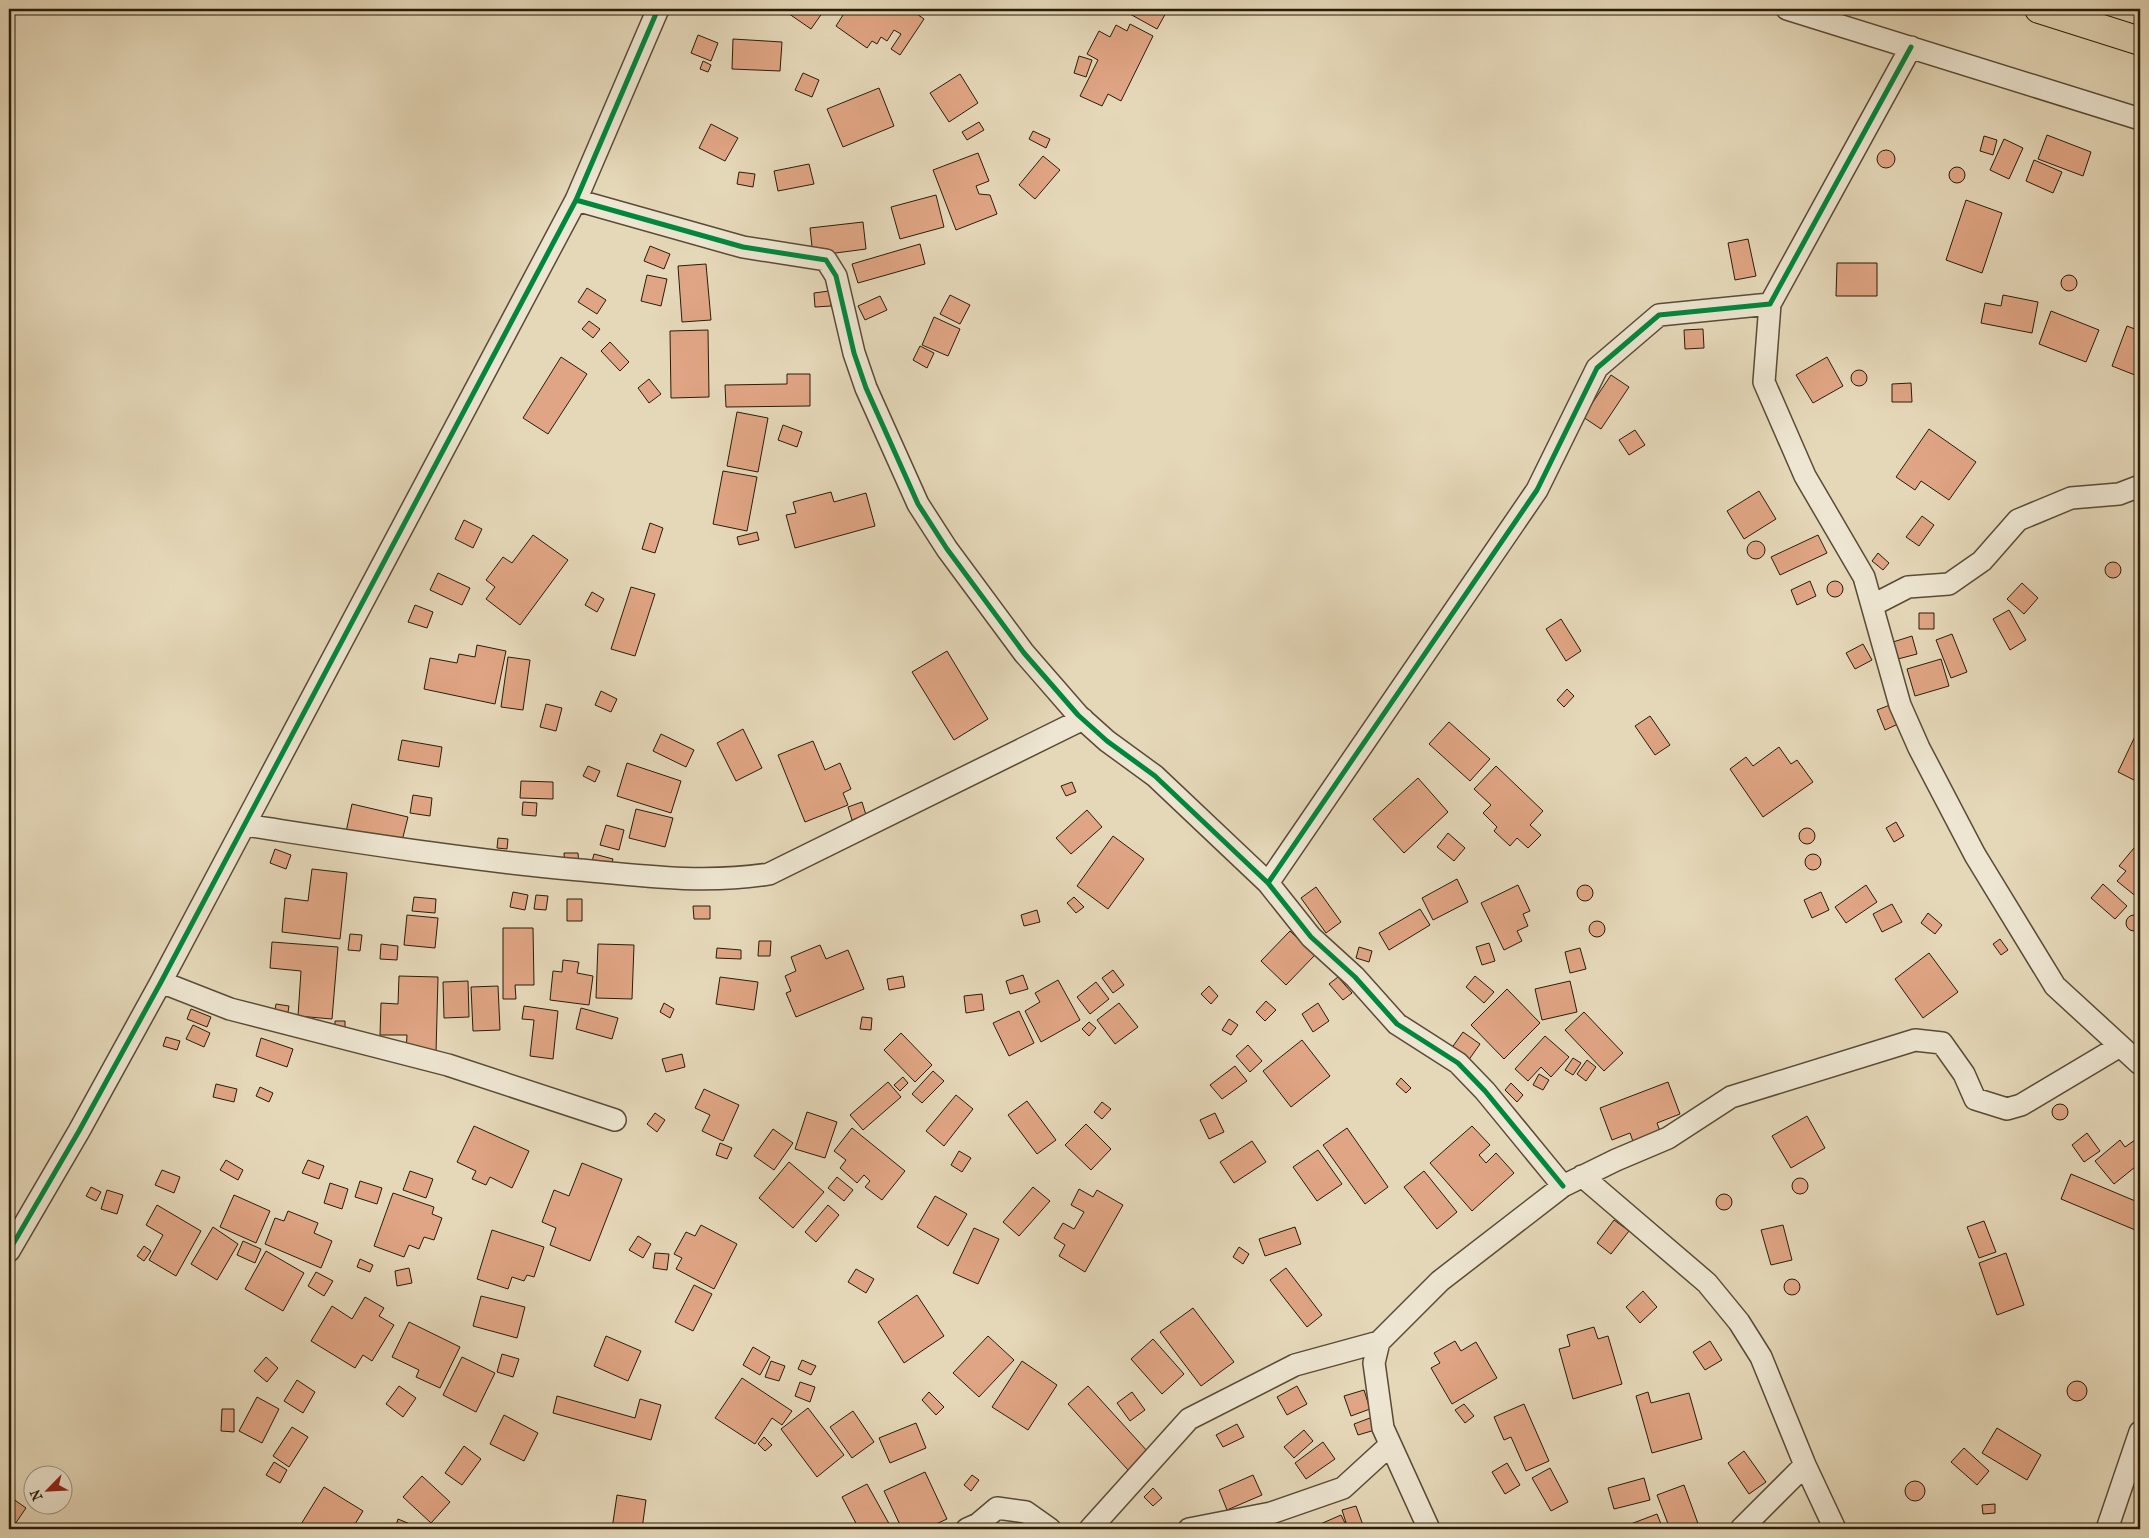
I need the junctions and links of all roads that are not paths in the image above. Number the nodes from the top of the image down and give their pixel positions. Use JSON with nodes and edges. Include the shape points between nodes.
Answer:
{"nodes":[{"id":1,"x":658,"y":9,"type":"edge"},
{"id":2,"x":1787,"y":9,"type":"edge"},
{"id":3,"x":2039,"y":9,"type":"edge"},
{"id":4,"x":2140,"y":41,"type":"edge"},
{"id":5,"x":1910,"y":47,"type":"junction"},
{"id":6,"x":2140,"y":120,"type":"edge"},
{"id":7,"x":576,"y":200,"type":"junction"},
{"id":8,"x":1770,"y":304,"type":"junction"},
{"id":9,"x":2140,"y":486,"type":"edge"},
{"id":10,"x":1873,"y":605,"type":"junction"},
{"id":11,"x":1083,"y":719,"type":"junction"},
{"id":12,"x":245,"y":825,"type":"junction"},
{"id":13,"x":1268,"y":883,"type":"junction"},
{"id":14,"x":161,"y":982,"type":"junction"},
{"id":15,"x":2120,"y":1046,"type":"junction"},
{"id":16,"x":2140,"y":1064,"type":"edge"},
{"id":17,"x":615,"y":1120,"type":"dead end"},
{"id":18,"x":1572,"y":1181,"type":"junction"},
{"id":19,"x":9,"y":1251,"type":"edge"},
{"id":20,"x":1379,"y":1342,"type":"junction"},
{"id":21,"x":2140,"y":1432,"type":"edge"},
{"id":22,"x":1390,"y":1445,"type":"junction"},
{"id":23,"x":1805,"y":1464,"type":"junction"},
{"id":24,"x":967,"y":1529,"type":"edge"},
{"id":25,"x":1050,"y":1529,"type":"edge"},
{"id":26,"x":1090,"y":1529,"type":"edge"},
{"id":27,"x":1189,"y":1529,"type":"edge"},
{"id":28,"x":1429,"y":1529,"type":"edge"},
{"id":29,"x":1741,"y":1529,"type":"edge"},
{"id":30,"x":1835,"y":1529,"type":"edge"},
{"id":31,"x":2107,"y":1529,"type":"edge"}],
"edges":[{"from":1,"to":7,"type":"street"},
{"from":2,"to":5,"type":"street"},
{"from":3,"to":4,"type":"highway"},
{"from":5,"to":6,"type":"street"},
{"from":5,"to":8,"type":"street"},
{"from":7,"to":11,"type":"street","via":[[743,247],[826,260],[836,276],[854,353],[866,388],[918,504],[1024,653]]},
{"from":7,"to":12,"type":"street"},
{"from":8,"to":10,"type":"street","via":[[1764,382],[1805,476],[1864,577]]},
{"from":8,"to":13,"type":"street","via":[[1659,315],[1597,368],[1537,490]]},
{"from":9,"to":10,"type":"street","via":[[2119,494],[2071,498],[2018,520],[1982,561],[1949,584],[1908,586]]},
{"from":10,"to":15,"type":"street","via":[[1900,705],[1970,846],[2055,986]]},
{"from":11,"to":12,"type":"street","via":[[769,874],[738,879],[683,880],[535,866]]},
{"from":11,"to":13,"type":"street","via":[[1107,742],[1155,776]]},
{"from":12,"to":14,"type":"street"},
{"from":13,"to":18,"type":"street","via":[[1312,937],[1355,977],[1397,1024],[1458,1063]]},
{"from":14,"to":17,"type":"street","via":[[230,1010],[448,1065]]},
{"from":14,"to":19,"type":"street"},
{"from":15,"to":16,"type":"street"},
{"from":15,"to":18,"type":"street","via":[[2021,1105],[2007,1109],[1975,1099],[1964,1074],[1942,1043],[1915,1040],[1730,1097],[1668,1138]]},
{"from":18,"to":20,"type":"street","via":[[1440,1281]]},
{"from":18,"to":23,"type":"street","via":[[1707,1283],[1739,1322],[1761,1357]]},
{"from":20,"to":22,"type":"street","via":[[1374,1363],[1376,1386],[1383,1428]]},
{"from":20,"to":26,"type":"street","via":[[1295,1365],[1189,1419]]},
{"from":21,"to":31,"type":"street"},
{"from":22,"to":27,"type":"street","via":[[1343,1488],[1271,1514]]},
{"from":22,"to":28,"type":"street"},
{"from":23,"to":29,"type":"street"},
{"from":23,"to":30,"type":"street"},
{"from":24,"to":25,"type":"street","via":[[997,1508],[1026,1512]]}]}
